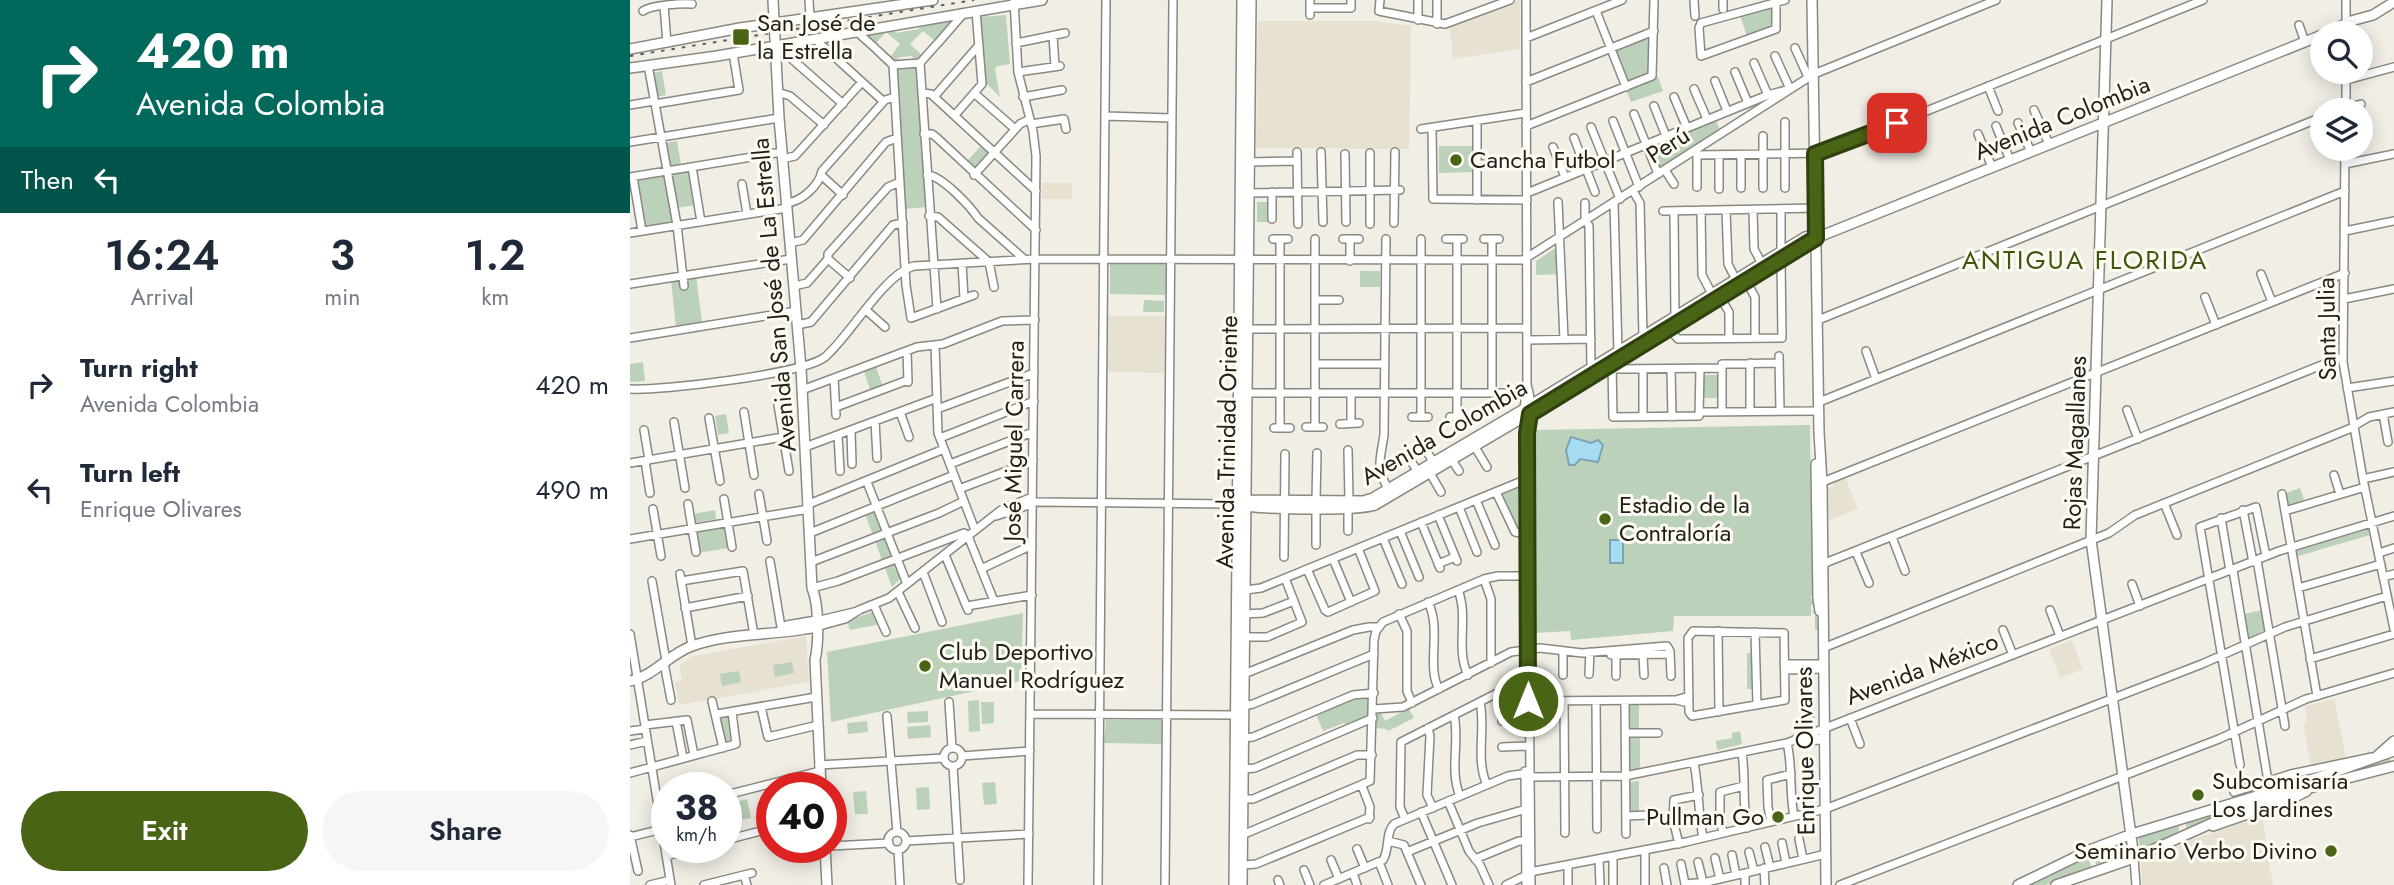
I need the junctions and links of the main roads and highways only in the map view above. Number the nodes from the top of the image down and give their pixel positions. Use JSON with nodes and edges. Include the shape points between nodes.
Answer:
{"nodes":[{"id":1,"x":773,"y":0,"type":"edge"},
{"id":2,"x":933,"y":0,"type":"edge"},
{"id":3,"x":1042,"y":0,"type":"edge"},
{"id":4,"x":1242,"y":0,"type":"edge"},
{"id":5,"x":1251,"y":0,"type":"edge"},
{"id":6,"x":1812,"y":0,"type":"edge"},
{"id":7,"x":2106,"y":0,"type":"edge"},
{"id":8,"x":916,"y":1,"type":"edge"},
{"id":9,"x":2394,"y":2,"type":"edge"},
{"id":10,"x":1014,"y":3,"type":"edge"},
{"id":11,"x":2361,"y":21,"type":"edge"},
{"id":12,"x":774,"y":23,"type":"junction"},
{"id":13,"x":2310,"y":40,"type":"edge"},
{"id":14,"x":777,"y":46,"type":"junction"},
{"id":15,"x":630,"y":49,"type":"edge"},
{"id":16,"x":630,"y":68,"type":"edge"},
{"id":17,"x":2103,"y":122,"type":"junction"},
{"id":18,"x":1816,"y":238,"type":"junction"},
{"id":19,"x":1781,"y":256,"type":"junction"},
{"id":20,"x":1244,"y":261,"type":"junction"},
{"id":21,"x":1741,"y":280,"type":"junction"},
{"id":22,"x":1716,"y":295,"type":"junction"},
{"id":23,"x":1527,"y":412,"type":"junction"},
{"id":24,"x":1391,"y":493,"type":"junction"},
{"id":25,"x":1240,"y":504,"type":"junction"},
{"id":26,"x":813,"y":624,"type":"junction"},
{"id":27,"x":769,"y":632,"type":"junction"},
{"id":28,"x":634,"y":680,"type":"edge"},
{"id":29,"x":1241,"y":712,"type":"junction"},
{"id":30,"x":1824,"y":738,"type":"junction"},
{"id":31,"x":2394,"y":741,"type":"edge"},
{"id":32,"x":1792,"y":742,"type":"road end"},
{"id":33,"x":2394,"y":751,"type":"edge"},
{"id":34,"x":2376,"y":757,"type":"junction"},
{"id":35,"x":2394,"y":766,"type":"edge"},
{"id":36,"x":820,"y":772,"type":"edge"},
{"id":37,"x":2175,"y":820,"type":"junction"},
{"id":38,"x":2132,"y":834,"type":"junction"},
{"id":39,"x":2180,"y":838,"type":"junction"},
{"id":40,"x":2092,"y":849,"type":"junction"},
{"id":41,"x":2134,"y":858,"type":"junction"},
{"id":42,"x":825,"y":863,"type":"edge"},
{"id":43,"x":2101,"y":869,"type":"junction"},
{"id":44,"x":825,"y":884,"type":"edge"},
{"id":45,"x":2062,"y":884,"type":"edge"},
{"id":46,"x":1234,"y":885,"type":"edge"},
{"id":47,"x":1242,"y":885,"type":"edge"},
{"id":48,"x":1826,"y":885,"type":"edge"},
{"id":49,"x":2018,"y":885,"type":"edge"}],
"edges":[{"from":1,"to":12,"type":"main road","name":"Avenida San José de La Estrella"},
{"from":2,"to":8,"type":"main road"},
{"from":3,"to":10,"type":"main road"},
{"from":4,"to":20,"type":"main road","name":"Avenida Trinidad Oriente"},
{"from":5,"to":20,"type":"main road","name":"Avenida Trinidad Oriente"},
{"from":6,"to":18,"type":"main road","name":"Enrique Olivares"},
{"from":7,"to":17,"type":"main road","name":"Rojas Magallanes"},
{"from":8,"to":12,"type":"main road"},
{"from":9,"to":11,"type":"main road","name":"Avenida Colombia"},
{"from":10,"to":14,"type":"main road"},
{"from":12,"to":14,"type":"main road","name":"Avenida San José de La Estrella"},
{"from":12,"to":15,"type":"main road"},
{"from":13,"to":17,"type":"main road","name":"Avenida Colombia"},
{"from":14,"to":16,"type":"main road"},
{"from":14,"to":26,"type":"main road","name":"Avenida San José de La Estrella","via":[[801,368]]},
{"from":17,"to":18,"type":"main road","name":"Avenida Colombia"},
{"from":17,"to":38,"type":"main road","name":"Rojas Magallanes","via":[[2091,540]]},
{"from":18,"to":19,"type":"main road","name":"Avenida Colombia","via":[[1807,236]]},
{"from":18,"to":30,"type":"main road","name":"Enrique Olivares","via":[[1818,604],[1822,615]]},
{"from":19,"to":21,"type":"main road","name":"Avenida Colombia"},
{"from":19,"to":21,"type":"main road","name":"Avenida Colombia"},
{"from":20,"to":25,"type":"main road","name":"Avenida Trinidad Oriente"},
{"from":20,"to":25,"type":"main road","name":"Avenida Trinidad Oriente","via":[[1247,393]]},
{"from":21,"to":22,"type":"main road","name":"Avenida Colombia"},
{"from":22,"to":23,"type":"main road","name":"Avenida Colombia","via":[[1591,368]]},
{"from":22,"to":23,"type":"main road","name":"Avenida Colombia","via":[[1613,366]]},
{"from":23,"to":24,"type":"main road","name":"Avenida Colombia"},
{"from":23,"to":24,"type":"main road","name":"Avenida Colombia","via":[[1418,472]]},
{"from":24,"to":25,"type":"main road","name":"Avenida Colombia","via":[[1371,507]]},
{"from":25,"to":29,"type":"main road","name":"Avenida Trinidad Oriente"},
{"from":25,"to":29,"type":"main road","name":"Avenida Trinidad Oriente","via":[[1245,590]]},
{"from":26,"to":27,"type":"main road"},
{"from":26,"to":27,"type":"main road"},
{"from":26,"to":36,"type":"main road","name":"Avenida San José de La Estrella"},
{"from":27,"to":28,"type":"main road","via":[[692,646]]},
{"from":29,"to":46,"type":"main road","name":"Avenida Trinidad Oriente"},
{"from":29,"to":47,"type":"main road","name":"Avenida Trinidad Oriente"},
{"from":30,"to":32,"type":"main road"},
{"from":30,"to":48,"type":"main road","name":"Enrique Olivares"},
{"from":31,"to":34,"type":"main road"},
{"from":33,"to":34,"type":"main road"},
{"from":34,"to":37,"type":"main road"},
{"from":35,"to":39,"type":"main road","via":[[2239,810]]},
{"from":37,"to":38,"type":"main road"},
{"from":37,"to":39,"type":"main road","via":[[2182,828]]},
{"from":38,"to":40,"type":"main road"},
{"from":38,"to":41,"type":"main road","name":"Rojas Magallanes"},
{"from":39,"to":41,"type":"main road"},
{"from":40,"to":43,"type":"main road","via":[[2091,859]]},
{"from":40,"to":49,"type":"main road"},
{"from":41,"to":43,"type":"main road"},
{"from":42,"to":44,"type":"main road"},
{"from":43,"to":45,"type":"main road"}]}
